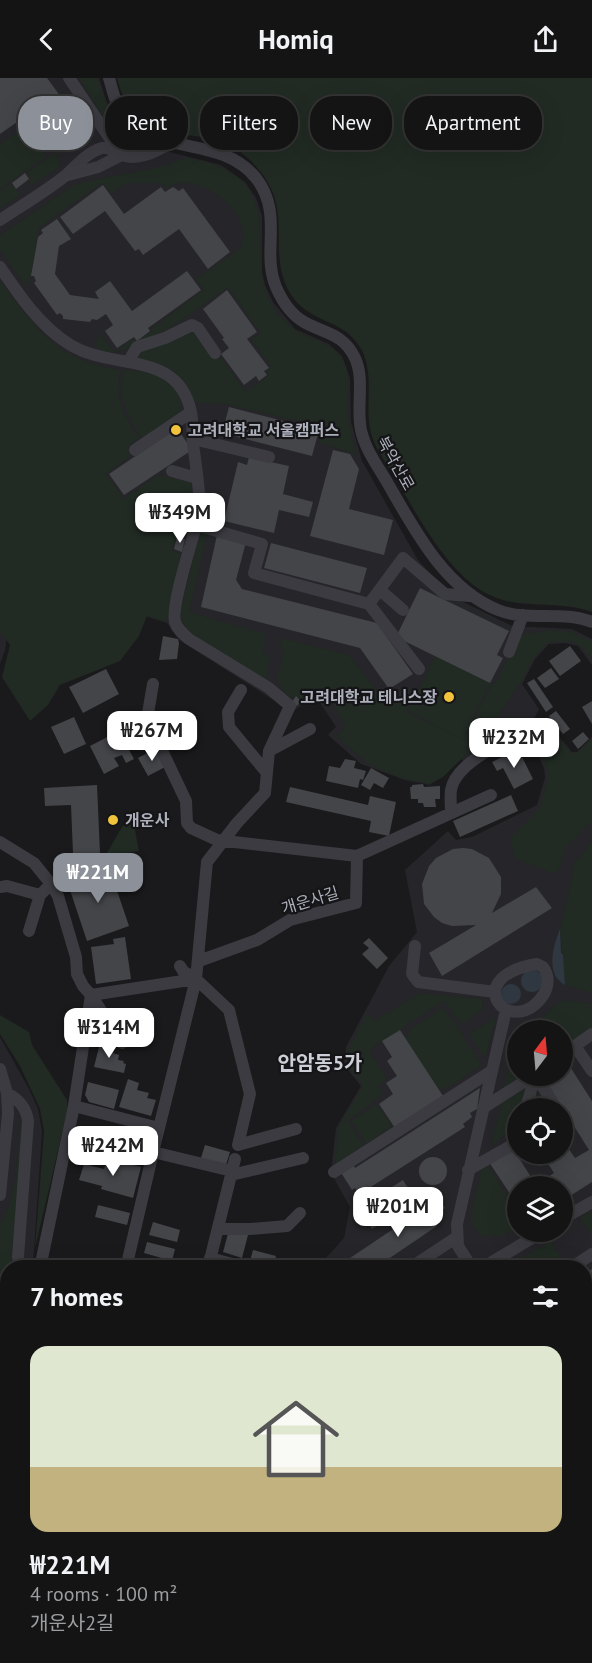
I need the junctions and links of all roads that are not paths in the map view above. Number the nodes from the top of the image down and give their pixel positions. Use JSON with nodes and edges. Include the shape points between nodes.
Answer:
{"nodes":[{"id":1,"x":69,"y":78,"type":"edge"},
{"id":2,"x":109,"y":78,"type":"edge"},
{"id":3,"x":114,"y":96,"type":"edge"},
{"id":4,"x":188,"y":146,"type":"edge"},
{"id":5,"x":157,"y":150,"type":"edge"},
{"id":6,"x":122,"y":155,"type":"junction"},
{"id":7,"x":0,"y":220,"type":"edge"},
{"id":8,"x":0,"y":267,"type":"edge"},
{"id":9,"x":215,"y":353,"type":"dead end"},
{"id":10,"x":128,"y":362,"type":"junction"},
{"id":11,"x":191,"y":412,"type":"junction"},
{"id":12,"x":193,"y":439,"type":"junction"},
{"id":13,"x":135,"y":450,"type":"dead end"},
{"id":14,"x":269,"y":457,"type":"dead end"},
{"id":15,"x":172,"y":471,"type":"dead end"},
{"id":16,"x":197,"y":478,"type":"junction"},
{"id":17,"x":196,"y":525,"type":"junction"},
{"id":18,"x":380,"y":590,"type":"junction"},
{"id":19,"x":470,"y":596,"type":"junction"},
{"id":20,"x":369,"y":604,"type":"junction"},
{"id":21,"x":403,"y":610,"type":"dead end"},
{"id":22,"x":523,"y":615,"type":"junction"},
{"id":23,"x":592,"y":622,"type":"edge"},
{"id":24,"x":509,"y":652,"type":"dead end"},
{"id":25,"x":419,"y":669,"type":"dead end"},
{"id":26,"x":153,"y":684,"type":"dead end"},
{"id":27,"x":244,"y":692,"type":"dead end"},
{"id":28,"x":310,"y":729,"type":"dead end"},
{"id":29,"x":522,"y":733,"type":"dead end"},
{"id":30,"x":269,"y":751,"type":"junction"},
{"id":31,"x":267,"y":773,"type":"junction"},
{"id":32,"x":491,"y":795,"type":"dead end"},
{"id":33,"x":451,"y":813,"type":"junction"},
{"id":34,"x":223,"y":841,"type":"junction"},
{"id":35,"x":0,"y":842,"type":"edge"},
{"id":36,"x":357,"y":856,"type":"junction"},
{"id":37,"x":51,"y":884,"type":"junction"},
{"id":38,"x":0,"y":887,"type":"edge"},
{"id":39,"x":40,"y":895,"type":"junction"},
{"id":40,"x":29,"y":931,"type":"dead end"},
{"id":41,"x":415,"y":946,"type":"dead end"},
{"id":42,"x":199,"y":961,"type":"junction"},
{"id":43,"x":180,"y":966,"type":"dead end"},
{"id":44,"x":196,"y":979,"type":"junction"},
{"id":45,"x":495,"y":992,"type":"junction"},
{"id":46,"x":91,"y":994,"type":"junction"},
{"id":47,"x":506,"y":1010,"type":"junction"},
{"id":48,"x":592,"y":1034,"type":"edge"},
{"id":49,"x":122,"y":1043,"type":"dead end"},
{"id":50,"x":575,"y":1046,"type":"joint"},
{"id":51,"x":0,"y":1069,"type":"edge"},
{"id":52,"x":592,"y":1071,"type":"edge"},
{"id":53,"x":490,"y":1072,"type":"junction"},
{"id":54,"x":519,"y":1086,"type":"edge"},
{"id":55,"x":7,"y":1093,"type":"junction"},
{"id":56,"x":74,"y":1106,"type":"junction"},
{"id":57,"x":483,"y":1108,"type":"junction"},
{"id":58,"x":159,"y":1128,"type":"junction"},
{"id":59,"x":296,"y":1129,"type":"dead end"},
{"id":60,"x":507,"y":1147,"type":"edge"},
{"id":61,"x":153,"y":1152,"type":"junction"},
{"id":62,"x":303,"y":1158,"type":"dead end"},
{"id":63,"x":233,"y":1168,"type":"junction"},
{"id":64,"x":468,"y":1170,"type":"junction"},
{"id":65,"x":334,"y":1172,"type":"dead end"},
{"id":66,"x":1,"y":1181,"type":"edge"},
{"id":67,"x":0,"y":1195,"type":"edge"},
{"id":68,"x":592,"y":1202,"type":"edge"},
{"id":69,"x":300,"y":1213,"type":"dead end"},
{"id":70,"x":573,"y":1213,"type":"edge"},
{"id":71,"x":218,"y":1228,"type":"junction"},
{"id":72,"x":457,"y":1238,"type":"junction"},
{"id":73,"x":525,"y":1242,"type":"edge"},
{"id":74,"x":19,"y":1260,"type":"edge"},
{"id":75,"x":42,"y":1260,"type":"edge"},
{"id":76,"x":128,"y":1260,"type":"edge"},
{"id":77,"x":210,"y":1260,"type":"edge"},
{"id":78,"x":423,"y":1260,"type":"edge"},
{"id":79,"x":467,"y":1260,"type":"edge"},
{"id":80,"x":495,"y":1260,"type":"edge"}],
"edges":[{"from":1,"to":6,"type":"street"},
{"from":2,"to":3,"type":"street","name":"북악산로"},
{"from":4,"to":19,"type":"street","name":"북악산로","via":[[230,157],[263,186],[272,213],[275,285],[290,310],[303,321],[333,334],[350,349],[359,374],[358,414],[365,445],[415,530]]},
{"from":5,"to":6,"type":"street","via":[[147,155]]},
{"from":6,"to":7,"type":"street","via":[[100,149]]},
{"from":8,"to":10,"type":"street","via":[[20,296],[66,343],[89,355]]},
{"from":9,"to":10,"type":"street","via":[[192,325],[137,347]]},
{"from":10,"to":11,"type":"street","via":[[176,379]]},
{"from":11,"to":12,"type":"street"},
{"from":11,"to":13,"type":"street"},
{"from":12,"to":14,"type":"street"},
{"from":12,"to":16,"type":"street"},
{"from":15,"to":16,"type":"street"},
{"from":16,"to":17,"type":"street","via":[[200,514]]},
{"from":17,"to":20,"type":"street","via":[[262,544],[254,573]]},
{"from":17,"to":30,"type":"street","via":[[176,604],[176,624],[189,639],[291,706]]},
{"from":18,"to":19,"type":"street","via":[[404,554],[446,594]]},
{"from":18,"to":20,"type":"street"},
{"from":18,"to":21,"type":"street"},
{"from":19,"to":22,"type":"street","name":"북악산로","via":[[501,611]]},
{"from":20,"to":25,"type":"street"},
{"from":22,"to":23,"type":"street","name":"북악산로","via":[[561,615]]},
{"from":22,"to":24,"type":"street"},
{"from":26,"to":34,"type":"street","via":[[147,719],[186,801],[187,823],[212,839]]},
{"from":27,"to":31,"type":"street","via":[[229,728]]},
{"from":28,"to":30,"type":"street"},
{"from":29,"to":33,"type":"street","via":[[460,771],[451,789]]},
{"from":30,"to":31,"type":"street"},
{"from":31,"to":34,"type":"street","via":[[265,793]]},
{"from":32,"to":33,"type":"street"},
{"from":33,"to":36,"type":"street"},
{"from":34,"to":36,"type":"street"},
{"from":34,"to":42,"type":"street","via":[[207,862]]},
{"from":35,"to":37,"type":"street","via":[[34,863]]},
{"from":36,"to":42,"type":"street","name":"개운사길","via":[[356,903],[290,921],[257,940]]},
{"from":37,"to":39,"type":"street"},
{"from":37,"to":46,"type":"street","via":[[76,957],[77,974]]},
{"from":38,"to":39,"type":"street"},
{"from":39,"to":40,"type":"street"},
{"from":41,"to":45,"type":"street","via":[[412,974],[418,982]]},
{"from":42,"to":44,"type":"street"},
{"from":43,"to":44,"type":"street"},
{"from":44,"to":46,"type":"street"},
{"from":44,"to":58,"type":"street"},
{"from":44,"to":59,"type":"street","via":[[229,1010],[250,1094],[238,1145]]},
{"from":45,"to":47,"type":"street","via":[[499,1006]]},
{"from":45,"to":47,"type":"street","via":[[500,980],[511,972],[537,964],[543,967],[547,983],[538,1000],[522,1010]]},
{"from":46,"to":49,"type":"street"},
{"from":46,"to":56,"type":"street"},
{"from":47,"to":53,"type":"street"},
{"from":48,"to":50,"type":"street"},
{"from":50,"to":52,"type":"street"},
{"from":51,"to":55,"type":"street"},
{"from":53,"to":57,"type":"street"},
{"from":53,"to":65,"type":"street"},
{"from":54,"to":57,"type":"street"},
{"from":55,"to":66,"type":"street","via":[[7,1141]]},
{"from":55,"to":74,"type":"street","via":[[23,1105],[28,1121]]},
{"from":56,"to":58,"type":"street"},
{"from":56,"to":75,"type":"street"},
{"from":57,"to":64,"type":"street"},
{"from":58,"to":61,"type":"street"},
{"from":60,"to":64,"type":"street"},
{"from":61,"to":63,"type":"street"},
{"from":61,"to":76,"type":"street"},
{"from":62,"to":63,"type":"street"},
{"from":63,"to":71,"type":"street"},
{"from":64,"to":72,"type":"street"},
{"from":66,"to":67,"type":"street"},
{"from":68,"to":70,"type":"street"},
{"from":69,"to":71,"type":"street","via":[[287,1226]]},
{"from":71,"to":77,"type":"street"},
{"from":72,"to":78,"type":"street"},
{"from":72,"to":79,"type":"street"},
{"from":73,"to":80,"type":"street"}]}
